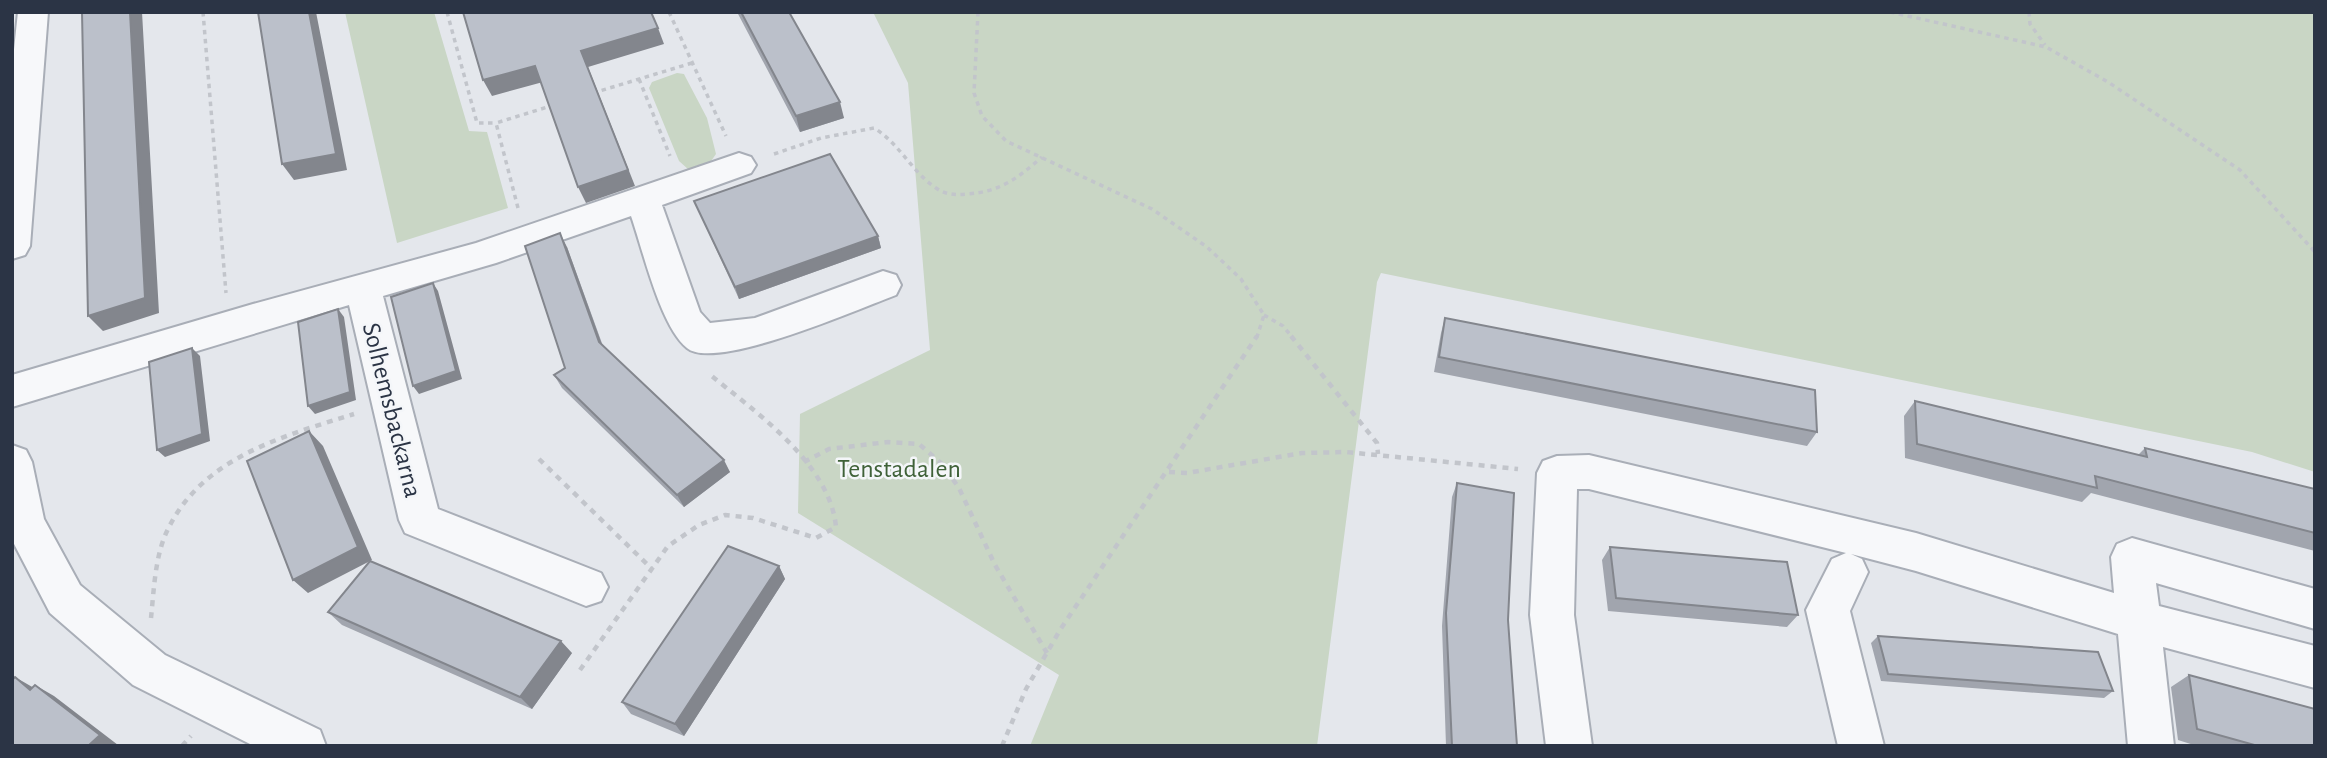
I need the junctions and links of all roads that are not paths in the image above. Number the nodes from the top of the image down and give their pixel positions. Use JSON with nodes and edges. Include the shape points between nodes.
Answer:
{"nodes":[{"id":1,"x":33,"y":12,"type":"edge"},
{"id":2,"x":739,"y":165,"type":"road end"},
{"id":3,"x":643,"y":200,"type":"junction"},
{"id":4,"x":12,"y":246,"type":"edge"},
{"id":5,"x":883,"y":285,"type":"dead end"},
{"id":6,"x":363,"y":289,"type":"junction"},
{"id":7,"x":12,"y":391,"type":"edge"},
{"id":8,"x":12,"y":462,"type":"edge"},
{"id":9,"x":1847,"y":572,"type":"dead end"},
{"id":10,"x":586,"y":587,"type":"dead end"},
{"id":11,"x":2315,"y":608,"type":"edge"},
{"id":12,"x":2137,"y":620,"type":"junction"},
{"id":13,"x":2315,"y":667,"type":"edge"},
{"id":14,"x":303,"y":746,"type":"edge"},
{"id":15,"x":1569,"y":746,"type":"edge"},
{"id":16,"x":1861,"y":746,"type":"edge"},
{"id":17,"x":2151,"y":746,"type":"edge"}],
"edges":[{"from":1,"to":4,"type":"street"},
{"from":2,"to":3,"type":"street","name":"Solhemsbackarna"},
{"from":3,"to":5,"type":"street","via":[[684,317],[702,339],[757,332]]},
{"from":3,"to":6,"type":"street","name":"Solhemsbackarna"},
{"from":6,"to":7,"type":"street","name":"Solhemsbackarna"},
{"from":6,"to":10,"type":"street","name":"Solhemsbackarna","via":[[420,520]]},
{"from":8,"to":14,"type":"street","via":[[24,521],[65,599],[146,667]]},
{"from":9,"to":16,"type":"street","via":[[1828,611]]},
{"from":11,"to":12,"type":"street","via":[[2132,557]]},
{"from":12,"to":13,"type":"street"},
{"from":12,"to":15,"type":"street","via":[[1916,552],[1589,472],[1557,473],[1552,615]]},
{"from":12,"to":17,"type":"street"}]}
